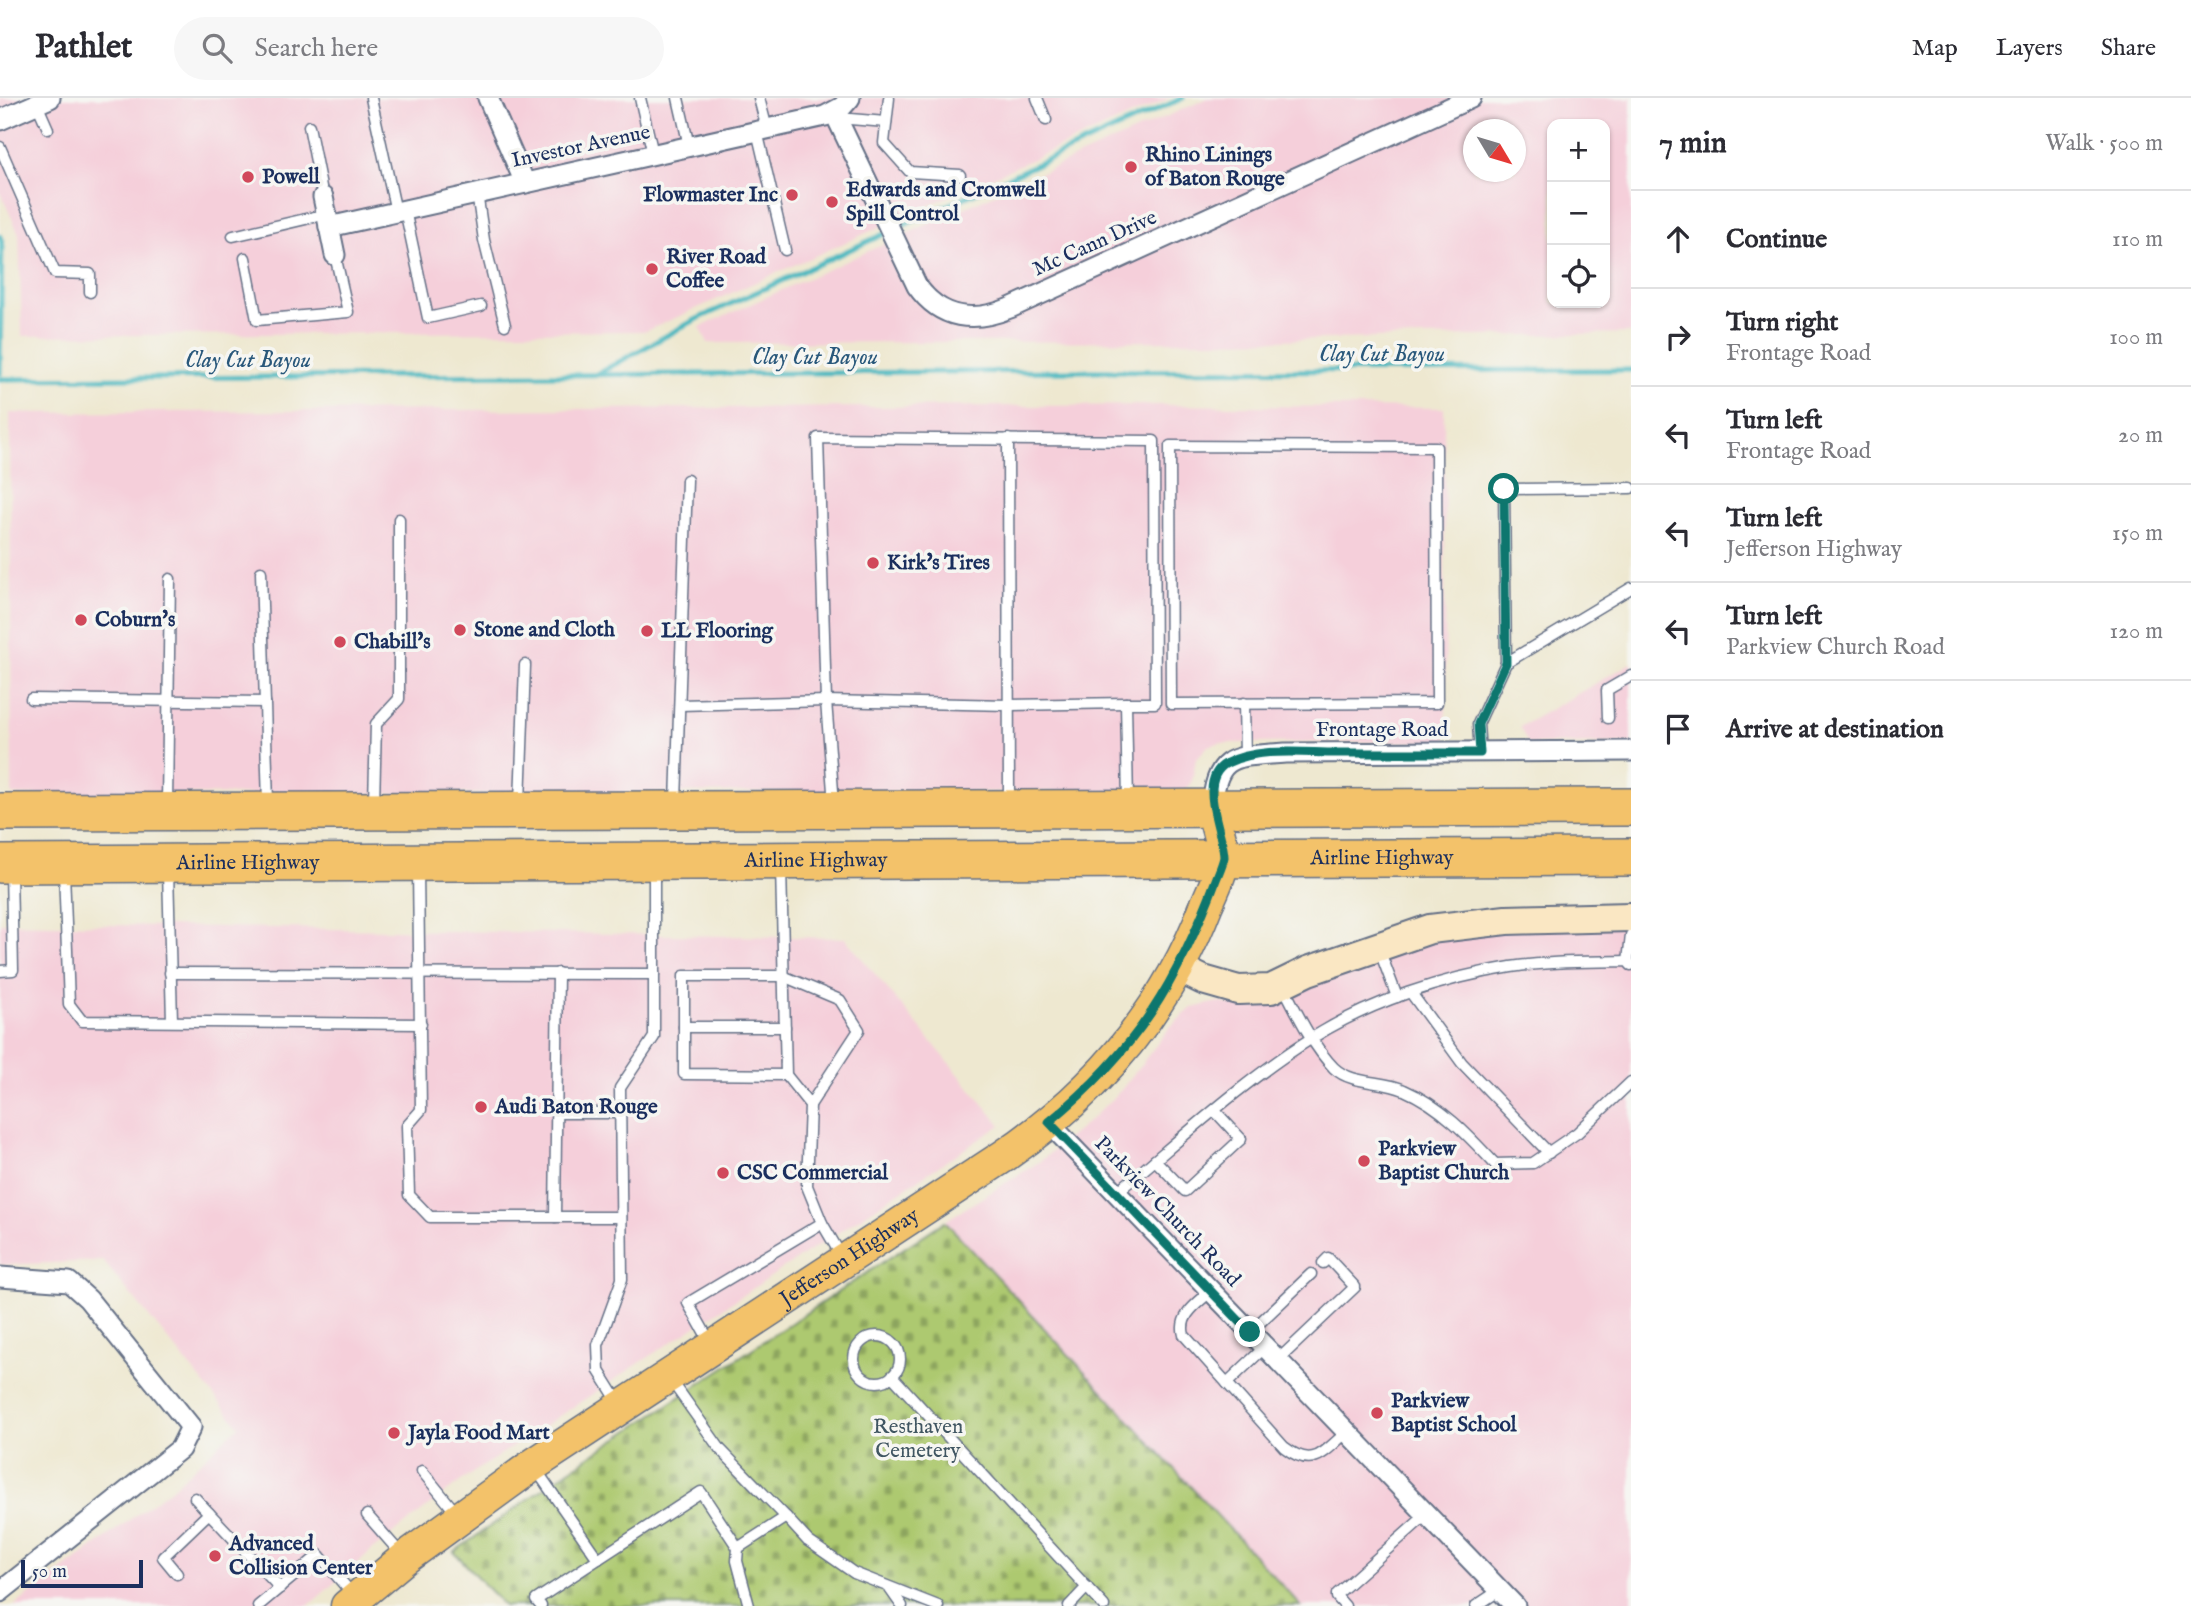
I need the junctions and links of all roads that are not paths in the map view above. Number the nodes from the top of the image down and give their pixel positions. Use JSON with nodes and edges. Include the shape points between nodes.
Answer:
{"nodes":[{"id":1,"x":371,"y":98,"type":"edge"},
{"id":2,"x":488,"y":98,"type":"edge"},
{"id":3,"x":640,"y":98,"type":"edge"},
{"id":4,"x":678,"y":98,"type":"edge"},
{"id":5,"x":759,"y":98,"type":"edge"},
{"id":6,"x":889,"y":98,"type":"edge"},
{"id":7,"x":1037,"y":98,"type":"edge"},
{"id":8,"x":1471,"y":98,"type":"edge"},
{"id":9,"x":43,"y":101,"type":"edge"},
{"id":10,"x":841,"y":109,"type":"edge"},
{"id":11,"x":0,"y":120,"type":"edge"},
{"id":12,"x":1046,"y":120,"type":"dead end"},
{"id":13,"x":886,"y":122,"type":"junction"},
{"id":14,"x":309,"y":126,"type":"dead end"},
{"id":15,"x":48,"y":129,"type":"dead end"},
{"id":16,"x":762,"y":130,"type":"junction"},
{"id":17,"x":689,"y":146,"type":"junction"},
{"id":18,"x":0,"y":147,"type":"edge"},
{"id":19,"x":653,"y":154,"type":"junction"},
{"id":20,"x":960,"y":175,"type":"dead end"},
{"id":21,"x":525,"y":183,"type":"junction"},
{"id":22,"x":477,"y":193,"type":"junction"},
{"id":23,"x":400,"y":211,"type":"junction"},
{"id":24,"x":326,"y":213,"type":"junction"},
{"id":25,"x":233,"y":236,"type":"dead end"},
{"id":26,"x":785,"y":250,"type":"dead end"},
{"id":27,"x":335,"y":255,"type":"joint"},
{"id":28,"x":245,"y":258,"type":"dead end"},
{"id":29,"x":90,"y":292,"type":"dead end"},
{"id":30,"x":481,"y":306,"type":"dead end"},
{"id":31,"x":505,"y":326,"type":"dead end"},
{"id":32,"x":1008,"y":439,"type":"junction"},
{"id":33,"x":687,"y":480,"type":"dead end"},
{"id":34,"x":1631,"y":488,"type":"edge"},
{"id":35,"x":399,"y":519,"type":"dead end"},
{"id":36,"x":261,"y":572,"type":"dead end"},
{"id":37,"x":170,"y":579,"type":"dead end"},
{"id":38,"x":1631,"y":588,"type":"edge"},
{"id":39,"x":1506,"y":663,"type":"junction"},
{"id":40,"x":525,"y":665,"type":"dead end"},
{"id":41,"x":1631,"y":676,"type":"edge"},
{"id":42,"x":31,"y":699,"type":"dead end"},
{"id":43,"x":168,"y":699,"type":"junction"},
{"id":44,"x":826,"y":701,"type":"junction"},
{"id":45,"x":265,"y":702,"type":"junction"},
{"id":46,"x":1126,"y":703,"type":"junction"},
{"id":47,"x":1244,"y":703,"type":"junction"},
{"id":48,"x":680,"y":705,"type":"junction"},
{"id":49,"x":1009,"y":705,"type":"junction"},
{"id":50,"x":1608,"y":718,"type":"dead end"},
{"id":51,"x":1631,"y":751,"type":"edge"},
{"id":52,"x":1480,"y":753,"type":"junction"},
{"id":53,"x":1245,"y":757,"type":"junction"},
{"id":54,"x":1631,"y":807,"type":"edge"},
{"id":55,"x":1128,"y":809,"type":"junction"},
{"id":56,"x":1212,"y":809,"type":"junction"},
{"id":57,"x":520,"y":810,"type":"junction"},
{"id":58,"x":676,"y":810,"type":"junction"},
{"id":59,"x":835,"y":810,"type":"junction"},
{"id":60,"x":1009,"y":810,"type":"junction"},
{"id":61,"x":64,"y":811,"type":"junction"},
{"id":62,"x":167,"y":811,"type":"junction"},
{"id":63,"x":269,"y":811,"type":"junction"},
{"id":64,"x":374,"y":811,"type":"junction"},
{"id":65,"x":422,"y":811,"type":"junction"},
{"id":66,"x":0,"y":812,"type":"edge"},
{"id":67,"x":1631,"y":857,"type":"edge"},
{"id":68,"x":1224,"y":858,"type":"junction"},
{"id":69,"x":781,"y":860,"type":"junction"},
{"id":70,"x":830,"y":860,"type":"junction"},
{"id":71,"x":654,"y":861,"type":"junction"},
{"id":72,"x":418,"y":862,"type":"junction"},
{"id":73,"x":64,"y":863,"type":"junction"},
{"id":74,"x":167,"y":863,"type":"junction"},
{"id":75,"x":6,"y":864,"type":"edge"},
{"id":76,"x":1631,"y":917,"type":"edge"},
{"id":77,"x":1631,"y":935,"type":"edge"},
{"id":78,"x":1378,"y":945,"type":"junction"},
{"id":79,"x":1629,"y":963,"type":"edge"},
{"id":80,"x":1179,"y":968,"type":"junction"},
{"id":81,"x":0,"y":971,"type":"edge"},
{"id":82,"x":170,"y":972,"type":"junction"},
{"id":83,"x":558,"y":973,"type":"junction"},
{"id":84,"x":418,"y":974,"type":"junction"},
{"id":85,"x":654,"y":974,"type":"junction"},
{"id":86,"x":783,"y":976,"type":"junction"},
{"id":87,"x":1282,"y":984,"type":"junction"},
{"id":88,"x":1412,"y":993,"type":"junction"},
{"id":89,"x":1397,"y":997,"type":"junction"},
{"id":90,"x":172,"y":1021,"type":"junction"},
{"id":91,"x":421,"y":1024,"type":"junction"},
{"id":92,"x":684,"y":1027,"type":"junction"},
{"id":93,"x":785,"y":1027,"type":"junction"},
{"id":94,"x":1312,"y":1038,"type":"junction"},
{"id":95,"x":786,"y":1075,"type":"junction"},
{"id":96,"x":1631,"y":1082,"type":"edge"},
{"id":97,"x":810,"y":1105,"type":"junction"},
{"id":98,"x":1215,"y":1111,"type":"junction"},
{"id":99,"x":556,"y":1113,"type":"junction"},
{"id":100,"x":620,"y":1114,"type":"junction"},
{"id":101,"x":1049,"y":1122,"type":"junction"},
{"id":102,"x":1549,"y":1153,"type":"junction"},
{"id":103,"x":1155,"y":1160,"type":"junction"},
{"id":104,"x":1116,"y":1192,"type":"junction"},
{"id":105,"x":555,"y":1217,"type":"junction"},
{"id":106,"x":621,"y":1217,"type":"junction"},
{"id":107,"x":822,"y":1223,"type":"junction"},
{"id":108,"x":844,"y":1260,"type":"junction"},
{"id":109,"x":1323,"y":1263,"type":"dead end"},
{"id":110,"x":1311,"y":1274,"type":"dead end"},
{"id":111,"x":0,"y":1277,"type":"edge"},
{"id":112,"x":1211,"y":1291,"type":"junction"},
{"id":113,"x":1250,"y":1332,"type":"junction"},
{"id":114,"x":712,"y":1347,"type":"junction"},
{"id":115,"x":1272,"y":1353,"type":"junction"},
{"id":116,"x":668,"y":1376,"type":"junction"},
{"id":117,"x":892,"y":1376,"type":"junction"},
{"id":118,"x":1227,"y":1382,"type":"junction"},
{"id":119,"x":622,"y":1406,"type":"junction"},
{"id":120,"x":1347,"y":1432,"type":"junction"},
{"id":121,"x":533,"y":1465,"type":"junction"},
{"id":122,"x":422,"y":1471,"type":"dead end"},
{"id":123,"x":195,"y":1498,"type":"dead end"},
{"id":124,"x":209,"y":1513,"type":"junction"},
{"id":125,"x":1427,"y":1514,"type":"junction"},
{"id":126,"x":367,"y":1515,"type":"dead end"},
{"id":127,"x":460,"y":1517,"type":"junction"},
{"id":128,"x":786,"y":1517,"type":"junction"},
{"id":129,"x":738,"y":1548,"type":"junction"},
{"id":130,"x":405,"y":1558,"type":"junction"},
{"id":131,"x":597,"y":1559,"type":"junction"},
{"id":132,"x":177,"y":1574,"type":"dead end"},
{"id":133,"x":1087,"y":1587,"type":"junction"},
{"id":134,"x":280,"y":1588,"type":"junction"},
{"id":135,"x":890,"y":1589,"type":"junction"},
{"id":136,"x":1500,"y":1590,"type":"junction"},
{"id":137,"x":0,"y":1592,"type":"edge"},
{"id":138,"x":355,"y":1603,"type":"edge"},
{"id":139,"x":258,"y":1606,"type":"edge"},
{"id":140,"x":541,"y":1606,"type":"edge"},
{"id":141,"x":748,"y":1606,"type":"edge"},
{"id":142,"x":902,"y":1606,"type":"edge"},
{"id":143,"x":938,"y":1606,"type":"edge"},
{"id":144,"x":1069,"y":1606,"type":"edge"},
{"id":145,"x":1104,"y":1606,"type":"edge"},
{"id":146,"x":1345,"y":1606,"type":"edge"},
{"id":147,"x":1476,"y":1606,"type":"edge"},
{"id":148,"x":1515,"y":1606,"type":"edge"}],
"edges":[{"from":1,"to":23,"type":"lane"},
{"from":2,"to":21,"type":"street"},
{"from":3,"to":19,"type":"lane"},
{"from":4,"to":17,"type":"lane"},
{"from":5,"to":16,"type":"lane"},
{"from":6,"to":13,"type":"lane"},
{"from":7,"to":12,"type":"lane"},
{"from":8,"to":10,"type":"street","name":"Mc Cann Drive","via":[[995,314],[972,318],[947,312],[917,286]]},
{"from":9,"to":11,"type":"street"},
{"from":9,"to":15,"type":"lane"},
{"from":10,"to":13,"type":"lane"},
{"from":10,"to":16,"type":"street","name":"Investor Avenue"},
{"from":13,"to":20,"type":"lane","via":[[884,143],[909,172]]},
{"from":14,"to":24,"type":"lane"},
{"from":16,"to":17,"type":"street","name":"Investor Avenue"},
{"from":16,"to":26,"type":"lane"},
{"from":17,"to":19,"type":"street","name":"Investor Avenue"},
{"from":18,"to":29,"type":"lane","via":[[55,272],[90,274]]},
{"from":19,"to":21,"type":"street","name":"Investor Avenue"},
{"from":21,"to":22,"type":"street","name":"Investor Avenue"},
{"from":22,"to":23,"type":"street","name":"Investor Avenue"},
{"from":22,"to":31,"type":"lane"},
{"from":23,"to":24,"type":"street","name":"Investor Avenue"},
{"from":23,"to":30,"type":"lane","via":[[428,318]]},
{"from":24,"to":25,"type":"lane"},
{"from":24,"to":27,"type":"street"},
{"from":27,"to":28,"type":"lane","via":[[348,312],[257,320]]},
{"from":32,"to":44,"type":"lane","via":[[818,438]]},
{"from":32,"to":46,"type":"lane","via":[[1154,441],[1155,703]]},
{"from":32,"to":49,"type":"lane"},
{"from":33,"to":48,"type":"lane"},
{"from":34,"to":39,"type":"lane","via":[[1504,489]]},
{"from":35,"to":64,"type":"lane","via":[[399,699],[376,724]]},
{"from":36,"to":45,"type":"lane"},
{"from":37,"to":43,"type":"lane"},
{"from":38,"to":39,"type":"lane"},
{"from":39,"to":52,"type":"lane","via":[[1478,724]]},
{"from":40,"to":57,"type":"lane"},
{"from":41,"to":50,"type":"lane","via":[[1606,690]]},
{"from":42,"to":43,"type":"lane"},
{"from":43,"to":45,"type":"lane"},
{"from":43,"to":62,"type":"lane"},
{"from":44,"to":48,"type":"lane"},
{"from":44,"to":49,"type":"lane"},
{"from":44,"to":59,"type":"lane"},
{"from":45,"to":63,"type":"lane"},
{"from":46,"to":49,"type":"lane"},
{"from":46,"to":55,"type":"lane"},
{"from":47,"to":47,"type":"lane","via":[[1437,703],[1436,447],[1170,446],[1171,704]]},
{"from":47,"to":53,"type":"lane"},
{"from":48,"to":58,"type":"lane"},
{"from":49,"to":60,"type":"lane"},
{"from":51,"to":52,"type":"street","name":"Frontage Road"},
{"from":52,"to":53,"type":"street","name":"Frontage Road"},
{"from":53,"to":56,"type":"street","name":"Frontage Road","via":[[1225,764],[1218,773]]},
{"from":54,"to":56,"type":"highway"},
{"from":55,"to":56,"type":"highway"},
{"from":55,"to":60,"type":"highway"},
{"from":56,"to":68,"type":"main road"},
{"from":57,"to":58,"type":"highway"},
{"from":57,"to":65,"type":"highway"},
{"from":58,"to":59,"type":"highway"},
{"from":59,"to":60,"type":"highway"},
{"from":59,"to":70,"type":"highway"},
{"from":61,"to":62,"type":"highway"},
{"from":61,"to":66,"type":"highway"},
{"from":61,"to":73,"type":"highway"},
{"from":62,"to":63,"type":"highway"},
{"from":63,"to":64,"type":"highway"},
{"from":64,"to":65,"type":"highway"},
{"from":65,"to":72,"type":"highway"},
{"from":67,"to":68,"type":"highway","name":"Airline Highway"},
{"from":68,"to":70,"type":"highway","name":"Airline Highway"},
{"from":68,"to":80,"type":"main road","name":"Jefferson Highway"},
{"from":69,"to":70,"type":"highway","name":"Airline Highway"},
{"from":69,"to":71,"type":"highway","name":"Airline Highway"},
{"from":69,"to":86,"type":"lane"},
{"from":71,"to":72,"type":"highway","name":"Airline Highway"},
{"from":71,"to":85,"type":"lane"},
{"from":72,"to":74,"type":"highway","name":"Airline Highway"},
{"from":72,"to":84,"type":"lane"},
{"from":73,"to":74,"type":"highway","name":"Airline Highway"},
{"from":73,"to":75,"type":"highway","name":"Airline Highway"},
{"from":73,"to":90,"type":"lane","via":[[69,1004],[82,1021]]},
{"from":74,"to":82,"type":"lane"},
{"from":75,"to":81,"type":"lane","via":[[13,970]]},
{"from":76,"to":78,"type":"street","via":[[1471,923],[1430,929]]},
{"from":77,"to":79,"type":"lane"},
{"from":78,"to":87,"type":"street"},
{"from":78,"to":89,"type":"lane"},
{"from":79,"to":88,"type":"lane","via":[[1510,967]]},
{"from":80,"to":87,"type":"street","via":[[1238,990],[1272,989]]},
{"from":80,"to":101,"type":"main road","name":"Jefferson Highway","via":[[1128,1045],[1087,1090]]},
{"from":82,"to":84,"type":"lane"},
{"from":82,"to":90,"type":"lane"},
{"from":83,"to":84,"type":"lane"},
{"from":83,"to":85,"type":"lane"},
{"from":83,"to":99,"type":"lane"},
{"from":84,"to":91,"type":"lane"},
{"from":85,"to":100,"type":"lane","via":[[654,1037],[620,1088]]},
{"from":86,"to":92,"type":"lane","via":[[684,976]]},
{"from":86,"to":93,"type":"lane"},
{"from":86,"to":97,"type":"lane","via":[[840,1000],[859,1030]]},
{"from":87,"to":94,"type":"lane"},
{"from":88,"to":89,"type":"lane"},
{"from":88,"to":102,"type":"lane","via":[[1462,1063]]},
{"from":89,"to":94,"type":"lane"},
{"from":90,"to":91,"type":"lane"},
{"from":91,"to":105,"type":"lane","via":[[421,1110],[407,1126],[409,1195],[430,1217]]},
{"from":92,"to":93,"type":"lane"},
{"from":92,"to":95,"type":"lane","via":[[684,1074]]},
{"from":93,"to":95,"type":"lane"},
{"from":94,"to":98,"type":"lane"},
{"from":94,"to":102,"type":"lane","via":[[1335,1069],[1348,1077],[1418,1096],[1444,1114],[1495,1164],[1533,1163]]},
{"from":95,"to":97,"type":"lane"},
{"from":96,"to":102,"type":"lane"},
{"from":97,"to":107,"type":"lane","via":[[807,1186]]},
{"from":98,"to":103,"type":"lane"},
{"from":98,"to":103,"type":"lane","via":[[1241,1139],[1185,1191]]},
{"from":99,"to":100,"type":"lane"},
{"from":99,"to":105,"type":"lane"},
{"from":100,"to":106,"type":"lane"},
{"from":101,"to":104,"type":"street","name":"Parkview Church Road"},
{"from":101,"to":108,"type":"main road","name":"Jefferson Highway"},
{"from":103,"to":104,"type":"lane"},
{"from":104,"to":112,"type":"street","name":"Parkview Church Road"},
{"from":105,"to":106,"type":"lane"},
{"from":106,"to":119,"type":"lane","via":[[622,1279],[598,1345],[599,1371]]},
{"from":107,"to":108,"type":"lane"},
{"from":107,"to":114,"type":"lane","via":[[688,1303]]},
{"from":108,"to":114,"type":"main road","name":"Jefferson Highway"},
{"from":109,"to":115,"type":"lane","via":[[1328,1258],[1355,1287]]},
{"from":110,"to":113,"type":"lane"},
{"from":111,"to":137,"type":"street","via":[[69,1282],[88,1299],[191,1427],[180,1449]]},
{"from":112,"to":113,"type":"street","name":"Parkview Church Road"},
{"from":112,"to":118,"type":"lane","via":[[1189,1311],[1182,1327]]},
{"from":113,"to":115,"type":"street","name":"Parkview Church Road"},
{"from":114,"to":116,"type":"main road","name":"Jefferson Highway"},
{"from":115,"to":118,"type":"lane"},
{"from":115,"to":120,"type":"street","name":"Parkview Church Road"},
{"from":116,"to":119,"type":"main road","name":"Jefferson Highway"},
{"from":116,"to":128,"type":"lane","via":[[720,1449]]},
{"from":117,"to":117,"type":"lane","via":[[899,1356],[892,1343],[879,1336],[859,1345],[854,1359],[859,1373],[879,1382]]},
{"from":117,"to":133,"type":"lane"},
{"from":118,"to":120,"type":"lane","via":[[1284,1447],[1300,1458],[1318,1456]]},
{"from":119,"to":121,"type":"main road","name":"Jefferson Highway"},
{"from":120,"to":125,"type":"street","name":"Parkview Church Road"},
{"from":121,"to":127,"type":"main road","name":"Jefferson Highway"},
{"from":121,"to":131,"type":"lane"},
{"from":122,"to":127,"type":"lane"},
{"from":123,"to":124,"type":"lane"},
{"from":124,"to":132,"type":"lane","via":[[163,1557]]},
{"from":124,"to":134,"type":"lane"},
{"from":125,"to":136,"type":"street","name":"Parkview Church Road"},
{"from":125,"to":146,"type":"lane","via":[[1337,1594]]},
{"from":126,"to":130,"type":"lane"},
{"from":127,"to":130,"type":"main road","name":"Jefferson Highway"},
{"from":128,"to":129,"type":"lane"},
{"from":128,"to":135,"type":"lane","via":[[808,1541],[854,1573]]},
{"from":129,"to":131,"type":"lane","via":[[701,1492]]},
{"from":129,"to":141,"type":"lane"},
{"from":130,"to":138,"type":"main road","name":"Jefferson Highway"},
{"from":131,"to":140,"type":"lane","via":[[536,1600]]},
{"from":133,"to":144,"type":"lane"},
{"from":133,"to":145,"type":"lane"},
{"from":134,"to":138,"type":"lane","via":[[319,1555]]},
{"from":134,"to":139,"type":"lane"},
{"from":135,"to":142,"type":"lane"},
{"from":135,"to":143,"type":"lane"},
{"from":136,"to":147,"type":"lane"},
{"from":136,"to":148,"type":"street","name":"Parkview Church Road"}]}
